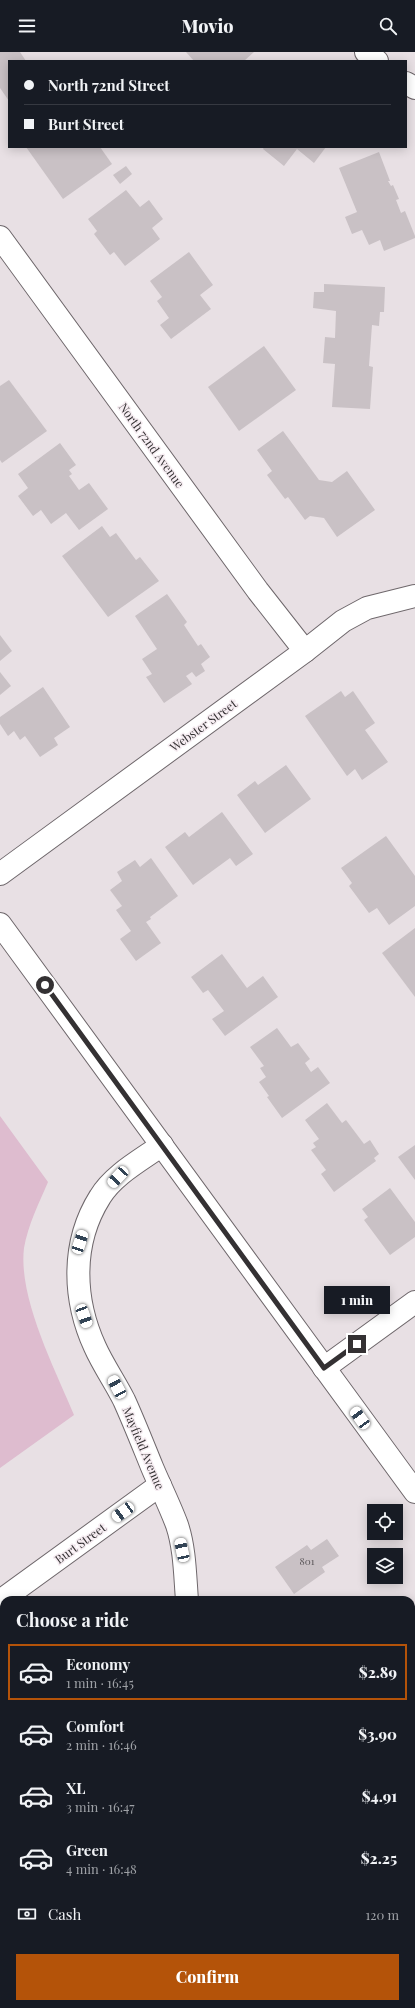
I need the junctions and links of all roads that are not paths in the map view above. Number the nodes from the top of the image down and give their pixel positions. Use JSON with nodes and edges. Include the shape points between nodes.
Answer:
{"nodes":[{"id":1,"x":366,"y":52,"type":"edge"},
{"id":2,"x":376,"y":60,"type":"edge"},
{"id":3,"x":0,"y":237,"type":"edge"},
{"id":4,"x":415,"y":596,"type":"edge"},
{"id":5,"x":306,"y":651,"type":"junction"},
{"id":6,"x":0,"y":874,"type":"edge"},
{"id":7,"x":0,"y":924,"type":"edge"},
{"id":8,"x":162,"y":1145,"type":"junction"},
{"id":9,"x":415,"y":1302,"type":"edge"},
{"id":10,"x":324,"y":1368,"type":"junction"},
{"id":11,"x":160,"y":1486,"type":"junction"},
{"id":12,"x":415,"y":1492,"type":"edge"},
{"id":13,"x":7,"y":1596,"type":"edge"},
{"id":14,"x":187,"y":1596,"type":"edge"}],
"edges":[{"from":1,"to":2,"type":"street"},
{"from":3,"to":5,"type":"street","name":"North 72nd Avenue","via":[[258,591]]},
{"from":4,"to":5,"type":"street","name":"Webster Street","via":[[367,608],[343,621]]},
{"from":5,"to":6,"type":"street","name":"Webster Street"},
{"from":7,"to":8,"type":"street"},
{"from":8,"to":10,"type":"street"},
{"from":8,"to":11,"type":"street","name":"Mayfield Avenue","via":[[118,1177],[100,1196],[80,1242],[78,1264],[78,1290],[95,1347],[124,1400]]},
{"from":9,"to":10,"type":"street"},
{"from":10,"to":12,"type":"street"},
{"from":11,"to":13,"type":"street","name":"Burt Street"},
{"from":11,"to":14,"type":"street","name":"Mayfield Avenue","via":[[177,1526]]}]}
